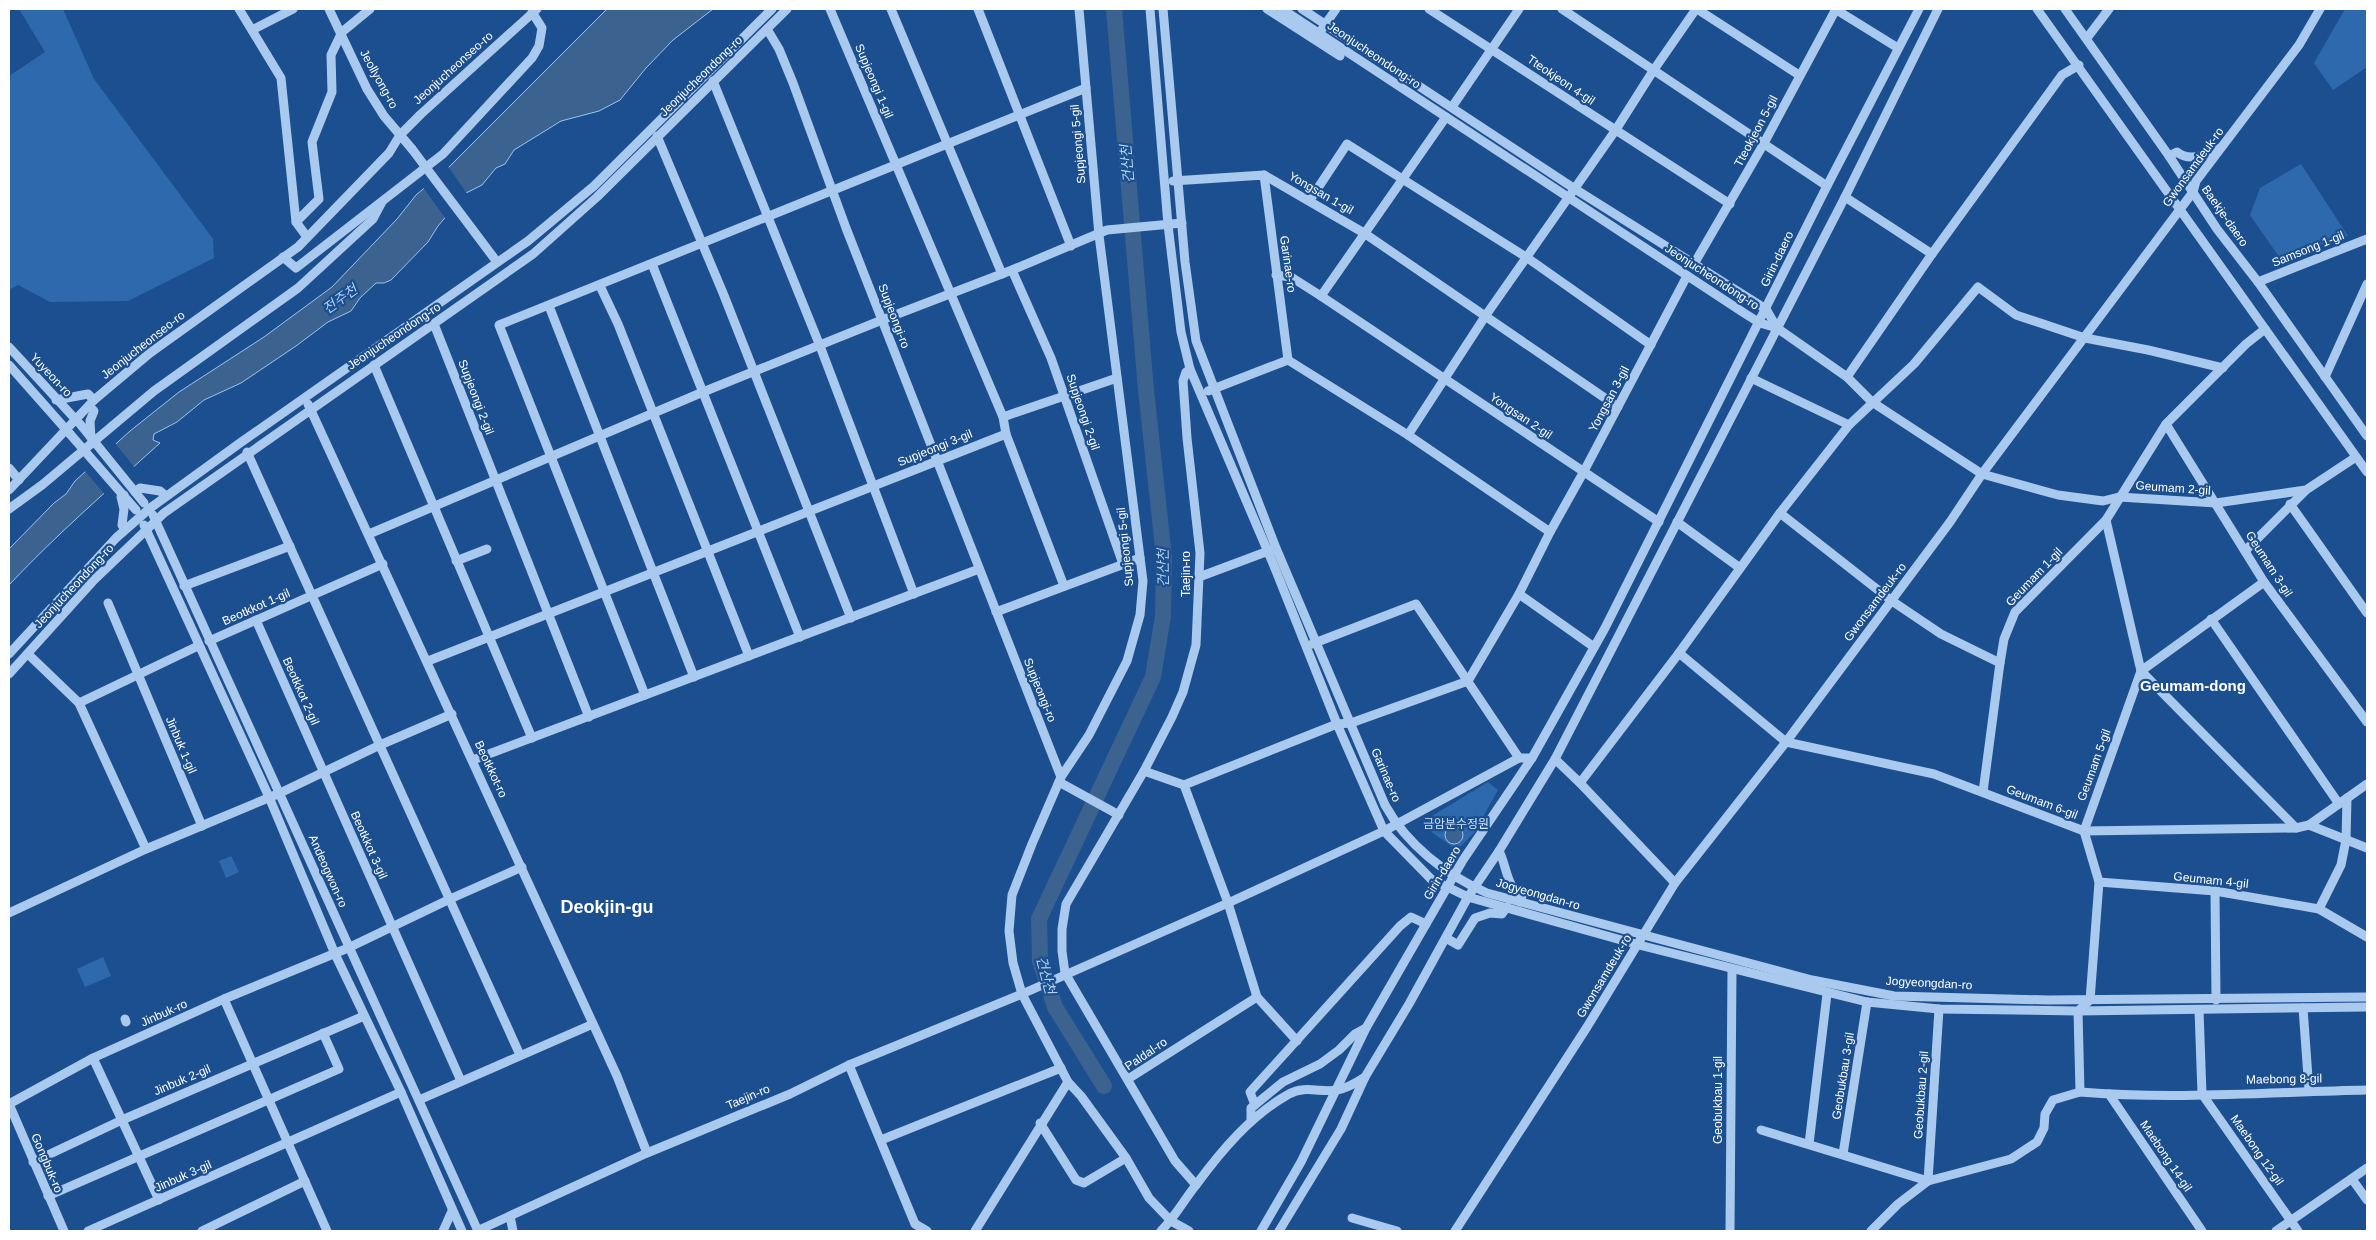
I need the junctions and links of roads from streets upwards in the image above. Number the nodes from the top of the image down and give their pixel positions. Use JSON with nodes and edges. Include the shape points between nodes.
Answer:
{"nodes":[{"id":1,"x":239,"y":9,"type":"edge"},
{"id":2,"x":293,"y":9,"type":"edge"},
{"id":3,"x":329,"y":9,"type":"edge"},
{"id":4,"x":370,"y":9,"type":"edge"},
{"id":5,"x":772,"y":9,"type":"edge"},
{"id":6,"x":787,"y":9,"type":"edge"},
{"id":7,"x":830,"y":9,"type":"edge"},
{"id":8,"x":891,"y":9,"type":"edge"},
{"id":9,"x":978,"y":9,"type":"edge"},
{"id":10,"x":1079,"y":9,"type":"edge"},
{"id":11,"x":1150,"y":9,"type":"edge"},
{"id":12,"x":1163,"y":9,"type":"edge"},
{"id":13,"x":1266,"y":9,"type":"edge"},
{"id":14,"x":1282,"y":9,"type":"edge"},
{"id":15,"x":1302,"y":9,"type":"edge"},
{"id":16,"x":1336,"y":9,"type":"edge"},
{"id":17,"x":1429,"y":9,"type":"edge"},
{"id":18,"x":1519,"y":9,"type":"edge"},
{"id":19,"x":1562,"y":9,"type":"edge"},
{"id":20,"x":1697,"y":9,"type":"edge"},
{"id":21,"x":1835,"y":9,"type":"edge"},
{"id":22,"x":1919,"y":9,"type":"edge"},
{"id":23,"x":1938,"y":9,"type":"edge"},
{"id":24,"x":2037,"y":9,"type":"edge"},
{"id":25,"x":2065,"y":9,"type":"edge"},
{"id":26,"x":2109,"y":9,"type":"edge"},
{"id":27,"x":2320,"y":9,"type":"edge"},
{"id":28,"x":534,"y":11,"type":"edge"},
{"id":29,"x":1325,"y":24,"type":"junction"},
{"id":30,"x":767,"y":29,"type":"junction"},
{"id":31,"x":252,"y":30,"type":"junction"},
{"id":32,"x":342,"y":32,"type":"junction"},
{"id":33,"x":1319,"y":33,"type":"junction"},
{"id":34,"x":2087,"y":38,"type":"junction"},
{"id":35,"x":1898,"y":48,"type":"junction"},
{"id":36,"x":1492,"y":50,"type":"junction"},
{"id":37,"x":1352,"y":56,"type":"junction"},
{"id":38,"x":2079,"y":65,"type":"junction"},
{"id":39,"x":1653,"y":70,"type":"junction"},
{"id":40,"x":1800,"y":75,"type":"junction"},
{"id":41,"x":713,"y":82,"type":"junction"},
{"id":42,"x":1086,"y":88,"type":"junction"},
{"id":43,"x":1452,"y":108,"type":"junction"},
{"id":44,"x":1018,"y":114,"type":"junction"},
{"id":45,"x":1446,"y":118,"type":"junction"},
{"id":46,"x":1615,"y":131,"type":"junction"},
{"id":47,"x":400,"y":135,"type":"junction"},
{"id":48,"x":658,"y":136,"type":"junction"},
{"id":49,"x":947,"y":144,"type":"junction"},
{"id":50,"x":1763,"y":145,"type":"junction"},
{"id":51,"x":2222,"y":146,"type":"junction"},
{"id":52,"x":2169,"y":156,"type":"junction"},
{"id":53,"x":895,"y":165,"type":"junction"},
{"id":54,"x":1264,"y":175,"type":"junction"},
{"id":55,"x":1402,"y":178,"type":"junction"},
{"id":56,"x":1178,"y":181,"type":"junction"},
{"id":57,"x":1166,"y":182,"type":"junction"},
{"id":58,"x":1827,"y":186,"type":"junction"},
{"id":59,"x":1575,"y":189,"type":"junction"},
{"id":60,"x":833,"y":190,"type":"junction"},
{"id":61,"x":2193,"y":192,"type":"junction"},
{"id":62,"x":1845,"y":197,"type":"junction"},
{"id":63,"x":1569,"y":198,"type":"junction"},
{"id":64,"x":1310,"y":200,"type":"junction"},
{"id":65,"x":382,"y":202,"type":"junction"},
{"id":66,"x":1730,"y":204,"type":"junction"},
{"id":67,"x":2180,"y":207,"type":"junction"},
{"id":68,"x":766,"y":217,"type":"junction"},
{"id":69,"x":296,"y":222,"type":"junction"},
{"id":70,"x":1182,"y":223,"type":"junction"},
{"id":71,"x":1164,"y":225,"type":"junction"},
{"id":72,"x":1103,"y":232,"type":"junction"},
{"id":73,"x":1364,"y":233,"type":"junction"},
{"id":74,"x":307,"y":236,"type":"junction"},
{"id":75,"x":2367,"y":239,"type":"edge"},
{"id":76,"x":702,"y":244,"type":"junction"},
{"id":77,"x":1071,"y":246,"type":"junction"},
{"id":78,"x":1932,"y":254,"type":"junction"},
{"id":79,"x":283,"y":257,"type":"junction"},
{"id":80,"x":1526,"y":257,"type":"junction"},
{"id":81,"x":496,"y":261,"type":"junction"},
{"id":82,"x":652,"y":264,"type":"junction"},
{"id":83,"x":1694,"y":264,"type":"junction"},
{"id":84,"x":1012,"y":270,"type":"junction"},
{"id":85,"x":505,"y":274,"type":"junction"},
{"id":86,"x":1002,"y":274,"type":"junction"},
{"id":87,"x":1276,"y":276,"type":"junction"},
{"id":88,"x":1688,"y":276,"type":"junction"},
{"id":89,"x":2258,"y":282,"type":"junction"},
{"id":90,"x":2367,"y":284,"type":"edge"},
{"id":91,"x":600,"y":286,"type":"junction"},
{"id":92,"x":950,"y":295,"type":"junction"},
{"id":93,"x":1321,"y":296,"type":"junction"},
{"id":94,"x":549,"y":306,"type":"junction"},
{"id":95,"x":1766,"y":309,"type":"junction"},
{"id":96,"x":1486,"y":315,"type":"junction"},
{"id":97,"x":882,"y":320,"type":"junction"},
{"id":98,"x":1760,"y":322,"type":"junction"},
{"id":99,"x":434,"y":324,"type":"junction"},
{"id":100,"x":1777,"y":328,"type":"junction"},
{"id":101,"x":2266,"y":329,"type":"junction"},
{"id":102,"x":2085,"y":338,"type":"junction"},
{"id":103,"x":1651,"y":345,"type":"junction"},
{"id":104,"x":820,"y":346,"type":"junction"},
{"id":105,"x":9,"y":348,"type":"edge"},
{"id":106,"x":1288,"y":360,"type":"junction"},
{"id":107,"x":374,"y":364,"type":"junction"},
{"id":108,"x":9,"y":365,"type":"edge"},
{"id":109,"x":2223,"y":368,"type":"junction"},
{"id":110,"x":1190,"y":369,"type":"junction"},
{"id":111,"x":755,"y":372,"type":"junction"},
{"id":112,"x":1847,"y":377,"type":"junction"},
{"id":113,"x":2325,"y":377,"type":"junction"},
{"id":114,"x":1117,"y":378,"type":"junction"},
{"id":115,"x":1751,"y":378,"type":"junction"},
{"id":116,"x":1445,"y":379,"type":"junction"},
{"id":117,"x":1212,"y":389,"type":"junction"},
{"id":118,"x":703,"y":392,"type":"junction"},
{"id":119,"x":1200,"y":394,"type":"junction"},
{"id":120,"x":1064,"y":396,"type":"junction"},
{"id":121,"x":305,"y":397,"type":"junction"},
{"id":122,"x":56,"y":400,"type":"junction"},
{"id":123,"x":1872,"y":402,"type":"junction"},
{"id":124,"x":92,"y":406,"type":"junction"},
{"id":125,"x":1618,"y":407,"type":"junction"},
{"id":126,"x":310,"y":408,"type":"junction"},
{"id":127,"x":653,"y":413,"type":"junction"},
{"id":128,"x":1003,"y":417,"type":"junction"},
{"id":129,"x":78,"y":422,"type":"junction"},
{"id":130,"x":2166,"y":424,"type":"junction"},
{"id":131,"x":1850,"y":425,"type":"junction"},
{"id":132,"x":68,"y":432,"type":"junction"},
{"id":133,"x":1006,"y":434,"type":"junction"},
{"id":134,"x":1408,"y":435,"type":"junction"},
{"id":135,"x":2367,"y":436,"type":"edge"},
{"id":136,"x":599,"y":437,"type":"junction"},
{"id":137,"x":91,"y":438,"type":"junction"},
{"id":138,"x":247,"y":452,"type":"junction"},
{"id":139,"x":549,"y":457,"type":"junction"},
{"id":140,"x":2356,"y":457,"type":"junction"},
{"id":141,"x":937,"y":461,"type":"junction"},
{"id":142,"x":9,"y":468,"type":"edge"},
{"id":143,"x":2367,"y":472,"type":"edge"},
{"id":144,"x":1583,"y":473,"type":"junction"},
{"id":145,"x":1982,"y":474,"type":"junction"},
{"id":146,"x":495,"y":479,"type":"junction"},
{"id":147,"x":19,"y":480,"type":"junction"},
{"id":148,"x":872,"y":486,"type":"junction"},
{"id":149,"x":9,"y":490,"type":"edge"},
{"id":150,"x":2306,"y":490,"type":"junction"},
{"id":151,"x":135,"y":492,"type":"junction"},
{"id":152,"x":163,"y":494,"type":"junction"},
{"id":153,"x":124,"y":496,"type":"junction"},
{"id":154,"x":2119,"y":497,"type":"junction"},
{"id":155,"x":2216,"y":503,"type":"junction"},
{"id":156,"x":2290,"y":504,"type":"junction"},
{"id":157,"x":147,"y":506,"type":"junction"},
{"id":158,"x":433,"y":507,"type":"junction"},
{"id":159,"x":9,"y":509,"type":"edge"},
{"id":160,"x":809,"y":511,"type":"junction"},
{"id":161,"x":138,"y":513,"type":"junction"},
{"id":162,"x":1780,"y":513,"type":"junction"},
{"id":163,"x":156,"y":520,"type":"junction"},
{"id":164,"x":2106,"y":520,"type":"junction"},
{"id":165,"x":1659,"y":522,"type":"junction"},
{"id":166,"x":1677,"y":522,"type":"junction"},
{"id":167,"x":125,"y":529,"type":"junction"},
{"id":168,"x":146,"y":529,"type":"junction"},
{"id":169,"x":758,"y":532,"type":"junction"},
{"id":170,"x":1550,"y":532,"type":"junction"},
{"id":171,"x":369,"y":534,"type":"junction"},
{"id":172,"x":290,"y":546,"type":"junction"},
{"id":173,"x":487,"y":549,"type":"dead end"},
{"id":174,"x":1272,"y":550,"type":"junction"},
{"id":175,"x":707,"y":551,"type":"junction"},
{"id":176,"x":2245,"y":551,"type":"junction"},
{"id":177,"x":1140,"y":558,"type":"junction"},
{"id":178,"x":456,"y":561,"type":"junction"},
{"id":179,"x":383,"y":564,"type":"junction"},
{"id":180,"x":1124,"y":564,"type":"junction"},
{"id":181,"x":1740,"y":568,"type":"junction"},
{"id":182,"x":979,"y":569,"type":"junction"},
{"id":183,"x":653,"y":573,"type":"junction"},
{"id":184,"x":1199,"y":577,"type":"junction"},
{"id":185,"x":2264,"y":582,"type":"junction"},
{"id":186,"x":184,"y":586,"type":"junction"},
{"id":187,"x":1064,"y":586,"type":"junction"},
{"id":188,"x":604,"y":592,"type":"junction"},
{"id":189,"x":914,"y":594,"type":"junction"},
{"id":190,"x":1519,"y":594,"type":"junction"},
{"id":191,"x":313,"y":595,"type":"junction"},
{"id":192,"x":1892,"y":601,"type":"junction"},
{"id":193,"x":108,"y":603,"type":"dead end"},
{"id":194,"x":996,"y":612,"type":"junction"},
{"id":195,"x":2367,"y":613,"type":"edge"},
{"id":196,"x":548,"y":614,"type":"junction"},
{"id":197,"x":851,"y":618,"type":"junction"},
{"id":198,"x":2211,"y":619,"type":"junction"},
{"id":199,"x":256,"y":620,"type":"junction"},
{"id":200,"x":489,"y":637,"type":"junction"},
{"id":201,"x":800,"y":637,"type":"junction"},
{"id":202,"x":209,"y":641,"type":"junction"},
{"id":203,"x":1317,"y":642,"type":"junction"},
{"id":204,"x":198,"y":646,"type":"junction"},
{"id":205,"x":1305,"y":647,"type":"junction"},
{"id":206,"x":1594,"y":647,"type":"junction"},
{"id":207,"x":1679,"y":652,"type":"junction"},
{"id":208,"x":9,"y":654,"type":"edge"},
{"id":209,"x":28,"y":654,"type":"junction"},
{"id":210,"x":749,"y":656,"type":"junction"},
{"id":211,"x":428,"y":661,"type":"junction"},
{"id":212,"x":2000,"y":663,"type":"junction"},
{"id":213,"x":2141,"y":671,"type":"junction"},
{"id":214,"x":9,"y":674,"type":"edge"},
{"id":215,"x":138,"y":674,"type":"junction"},
{"id":216,"x":694,"y":677,"type":"junction"},
{"id":217,"x":1468,"y":681,"type":"junction"},
{"id":218,"x":645,"y":695,"type":"junction"},
{"id":219,"x":79,"y":703,"type":"junction"},
{"id":220,"x":2364,"y":710,"type":"edge"},
{"id":221,"x":452,"y":714,"type":"junction"},
{"id":222,"x":589,"y":716,"type":"junction"},
{"id":223,"x":2367,"y":722,"type":"edge"},
{"id":224,"x":1351,"y":723,"type":"junction"},
{"id":225,"x":1337,"y":724,"type":"junction"},
{"id":226,"x":532,"y":738,"type":"junction"},
{"id":227,"x":1786,"y":742,"type":"junction"},
{"id":228,"x":380,"y":744,"type":"junction"},
{"id":229,"x":1519,"y":758,"type":"junction"},
{"id":230,"x":1532,"y":758,"type":"junction"},
{"id":231,"x":1555,"y":759,"type":"junction"},
{"id":232,"x":473,"y":760,"type":"junction"},
{"id":233,"x":1144,"y":771,"type":"junction"},
{"id":234,"x":323,"y":772,"type":"junction"},
{"id":235,"x":1060,"y":780,"type":"junction"},
{"id":236,"x":1580,"y":783,"type":"junction"},
{"id":237,"x":2367,"y":784,"type":"edge"},
{"id":238,"x":1184,"y":785,"type":"junction"},
{"id":239,"x":1983,"y":792,"type":"junction"},
{"id":240,"x":280,"y":793,"type":"junction"},
{"id":241,"x":269,"y":797,"type":"junction"},
{"id":242,"x":2347,"y":798,"type":"junction"},
{"id":243,"x":2339,"y":804,"type":"junction"},
{"id":244,"x":1115,"y":813,"type":"junction"},
{"id":245,"x":1396,"y":825,"type":"junction"},
{"id":246,"x":2309,"y":825,"type":"junction"},
{"id":247,"x":202,"y":826,"type":"junction"},
{"id":248,"x":2296,"y":828,"type":"junction"},
{"id":249,"x":1384,"y":831,"type":"junction"},
{"id":250,"x":2084,"y":831,"type":"junction"},
{"id":251,"x":2346,"y":840,"type":"junction"},
{"id":252,"x":2367,"y":848,"type":"edge"},
{"id":253,"x":146,"y":849,"type":"junction"},
{"id":254,"x":1499,"y":851,"type":"junction"},
{"id":255,"x":522,"y":868,"type":"junction"},
{"id":256,"x":1454,"y":876,"type":"junction"},
{"id":257,"x":2099,"y":882,"type":"junction"},
{"id":258,"x":1675,"y":883,"type":"junction"},
{"id":259,"x":1448,"y":887,"type":"junction"},
{"id":260,"x":1474,"y":887,"type":"junction"},
{"id":261,"x":2215,"y":892,"type":"junction"},
{"id":262,"x":1468,"y":897,"type":"junction"},
{"id":263,"x":450,"y":899,"type":"junction"},
{"id":264,"x":1520,"y":902,"type":"junction"},
{"id":265,"x":1228,"y":903,"type":"junction"},
{"id":266,"x":1508,"y":907,"type":"junction"},
{"id":267,"x":2319,"y":909,"type":"junction"},
{"id":268,"x":9,"y":913,"type":"edge"},
{"id":269,"x":1426,"y":924,"type":"junction"},
{"id":270,"x":392,"y":927,"type":"junction"},
{"id":271,"x":1643,"y":936,"type":"junction"},
{"id":272,"x":1446,"y":938,"type":"junction"},
{"id":273,"x":2367,"y":938,"type":"edge"},
{"id":274,"x":1639,"y":945,"type":"junction"},
{"id":275,"x":348,"y":948,"type":"junction"},
{"id":276,"x":335,"y":954,"type":"junction"},
{"id":277,"x":1732,"y":970,"type":"junction"},
{"id":278,"x":1062,"y":975,"type":"junction"},
{"id":279,"x":1026,"y":992,"type":"junction"},
{"id":280,"x":1827,"y":994,"type":"junction"},
{"id":281,"x":1257,"y":997,"type":"junction"},
{"id":282,"x":2367,"y":997,"type":"edge"},
{"id":283,"x":224,"y":999,"type":"junction"},
{"id":284,"x":2090,"y":1000,"type":"junction"},
{"id":285,"x":2216,"y":1000,"type":"junction"},
{"id":286,"x":1867,"y":1002,"type":"junction"},
{"id":287,"x":2367,"y":1007,"type":"edge"},
{"id":288,"x":2303,"y":1008,"type":"junction"},
{"id":289,"x":1939,"y":1009,"type":"junction"},
{"id":290,"x":2199,"y":1010,"type":"junction"},
{"id":291,"x":2078,"y":1011,"type":"junction"},
{"id":292,"x":364,"y":1016,"type":"junction"},
{"id":293,"x":593,"y":1024,"type":"junction"},
{"id":294,"x":1366,"y":1028,"type":"junction"},
{"id":295,"x":323,"y":1033,"type":"junction"},
{"id":296,"x":1297,"y":1041,"type":"junction"},
{"id":297,"x":520,"y":1055,"type":"junction"},
{"id":298,"x":93,"y":1058,"type":"junction"},
{"id":299,"x":253,"y":1063,"type":"junction"},
{"id":300,"x":849,"y":1065,"type":"junction"},
{"id":301,"x":1062,"y":1068,"type":"junction"},
{"id":302,"x":1365,"y":1077,"type":"junction"},
{"id":303,"x":1128,"y":1079,"type":"junction"},
{"id":304,"x":460,"y":1081,"type":"junction"},
{"id":305,"x":1068,"y":1082,"type":"junction"},
{"id":306,"x":2367,"y":1090,"type":"edge"},
{"id":307,"x":1336,"y":1091,"type":"junction"},
{"id":308,"x":2309,"y":1091,"type":"junction"},
{"id":309,"x":401,"y":1092,"type":"junction"},
{"id":310,"x":2080,"y":1092,"type":"junction"},
{"id":311,"x":2109,"y":1094,"type":"junction"},
{"id":312,"x":2202,"y":1094,"type":"junction"},
{"id":313,"x":269,"y":1100,"type":"junction"},
{"id":314,"x":419,"y":1100,"type":"junction"},
{"id":315,"x":9,"y":1104,"type":"edge"},
{"id":316,"x":1256,"y":1104,"type":"junction"},
{"id":317,"x":122,"y":1120,"type":"junction"},
{"id":318,"x":1251,"y":1121,"type":"junction"},
{"id":319,"x":1040,"y":1123,"type":"junction"},
{"id":320,"x":1761,"y":1130,"type":"dead end"},
{"id":321,"x":881,"y":1140,"type":"junction"},
{"id":322,"x":288,"y":1142,"type":"junction"},
{"id":323,"x":1809,"y":1144,"type":"junction"},
{"id":324,"x":647,"y":1153,"type":"junction"},
{"id":325,"x":1843,"y":1154,"type":"junction"},
{"id":326,"x":139,"y":1157,"type":"junction"},
{"id":327,"x":1126,"y":1158,"type":"junction"},
{"id":328,"x":33,"y":1162,"type":"junction"},
{"id":329,"x":2367,"y":1168,"type":"edge"},
{"id":330,"x":2352,"y":1179,"type":"junction"},
{"id":331,"x":304,"y":1181,"type":"junction"},
{"id":332,"x":1928,"y":1181,"type":"junction"},
{"id":333,"x":1196,"y":1185,"type":"junction"},
{"id":334,"x":48,"y":1196,"type":"junction"},
{"id":335,"x":159,"y":1200,"type":"junction"},
{"id":336,"x":2367,"y":1200,"type":"edge"},
{"id":337,"x":452,"y":1211,"type":"junction"},
{"id":338,"x":510,"y":1216,"type":"junction"},
{"id":339,"x":1352,"y":1218,"type":"dead end"},
{"id":340,"x":1171,"y":1221,"type":"junction"},
{"id":341,"x":2291,"y":1221,"type":"junction"},
{"id":342,"x":977,"y":1230,"type":"edge"},
{"id":343,"x":64,"y":1231,"type":"edge"},
{"id":344,"x":88,"y":1231,"type":"edge"},
{"id":345,"x":202,"y":1231,"type":"edge"},
{"id":346,"x":327,"y":1231,"type":"edge"},
{"id":347,"x":443,"y":1231,"type":"edge"},
{"id":348,"x":462,"y":1231,"type":"edge"},
{"id":349,"x":478,"y":1231,"type":"edge"},
{"id":350,"x":513,"y":1231,"type":"edge"},
{"id":351,"x":927,"y":1231,"type":"edge"},
{"id":352,"x":1162,"y":1231,"type":"edge"},
{"id":353,"x":1189,"y":1231,"type":"edge"},
{"id":354,"x":1261,"y":1231,"type":"edge"},
{"id":355,"x":1279,"y":1231,"type":"edge"},
{"id":356,"x":1397,"y":1231,"type":"edge"},
{"id":357,"x":1455,"y":1231,"type":"edge"},
{"id":358,"x":1730,"y":1231,"type":"edge"},
{"id":359,"x":1871,"y":1231,"type":"edge"},
{"id":360,"x":2202,"y":1231,"type":"edge"},
{"id":361,"x":2276,"y":1231,"type":"edge"},
{"id":362,"x":2298,"y":1231,"type":"edge"}],
"edges":[{"from":1,"to":31,"type":"street"},
{"from":2,"to":31,"type":"street"},
{"from":3,"to":32,"type":"street","name":"Jeollyong-ro"},
{"from":4,"to":32,"type":"street"},
{"from":5,"to":81,"type":"street","name":"Jeonjucheondong-ro","via":[[594,186]]},
{"from":6,"to":30,"type":"street","name":"Jeonjucheondong-ro"},
{"from":7,"to":53,"type":"street","name":"Supjeongi 1-gil"},
{"from":8,"to":49,"type":"street"},
{"from":9,"to":44,"type":"street"},
{"from":10,"to":42,"type":"street","name":"Supjeongi 5-gil"},
{"from":11,"to":57,"type":"street","name":"Garinae-ro"},
{"from":12,"to":56,"type":"street","name":"Garinae-ro"},
{"from":13,"to":37,"type":"street","via":[[1347,60]]},
{"from":14,"to":33,"type":"street","name":"Jeonjucheondong-ro"},
{"from":15,"to":29,"type":"street","name":"Jeonjucheondong-ro"},
{"from":16,"to":29,"type":"street"},
{"from":17,"to":36,"type":"street","name":"Tteokjeon 4-gil"},
{"from":18,"to":36,"type":"street"},
{"from":19,"to":39,"type":"street"},
{"from":20,"to":39,"type":"street"},
{"from":20,"to":40,"type":"street"},
{"from":21,"to":35,"type":"street"},
{"from":21,"to":40,"type":"street","name":"Tteokjeon 5-gil"},
{"from":22,"to":35,"type":"street","name":"Girin-daero"},
{"from":23,"to":62,"type":"street"},
{"from":24,"to":38,"type":"street"},
{"from":25,"to":34,"type":"street","name":"Baekje-daero"},
{"from":26,"to":34,"type":"street"},
{"from":27,"to":51,"type":"street","name":"Gwonsamdeuk-ro","via":[[2299,45]]},
{"from":28,"to":47,"type":"street","name":"Jeonjucheonseo-ro"},
{"from":28,"to":65,"type":"street","via":[[542,28],[539,46],[532,58],[443,154]]},
{"from":29,"to":33,"type":"street"},
{"from":29,"to":43,"type":"street","name":"Jeonjucheondong-ro"},
{"from":30,"to":41,"type":"street","name":"Jeonjucheondong-ro"},
{"from":30,"to":60,"type":"street","name":"Supjeongi-ro","via":[[779,49]]},
{"from":31,"to":69,"type":"street","via":[[281,78]]},
{"from":32,"to":47,"type":"street","name":"Jeollyong-ro","via":[[367,89]]},
{"from":32,"to":69,"type":"street","via":[[331,55],[332,92],[312,142],[319,199]]},
{"from":33,"to":37,"type":"street","name":"Jeonjucheondong-ro"},
{"from":34,"to":52,"type":"street","name":"Baekje-daero"},
{"from":35,"to":58,"type":"street","name":"Girin-daero"},
{"from":36,"to":43,"type":"street"},
{"from":36,"to":46,"type":"street","name":"Tteokjeon 4-gil"},
{"from":37,"to":45,"type":"street","name":"Jeonjucheondong-ro"},
{"from":38,"to":67,"type":"street"},
{"from":38,"to":78,"type":"street","via":[[2062,75]]},
{"from":39,"to":46,"type":"street"},
{"from":39,"to":50,"type":"street"},
{"from":40,"to":50,"type":"street","name":"Tteokjeon 5-gil"},
{"from":41,"to":48,"type":"street","name":"Jeonjucheondong-ro"},
{"from":41,"to":68,"type":"street"},
{"from":42,"to":44,"type":"street"},
{"from":42,"to":72,"type":"street","name":"Supjeongi 5-gil"},
{"from":43,"to":59,"type":"street","name":"Jeonjucheondong-ro"},
{"from":44,"to":49,"type":"street"},
{"from":44,"to":77,"type":"street"},
{"from":45,"to":55,"type":"street"},
{"from":45,"to":63,"type":"street","name":"Jeonjucheondong-ro"},
{"from":46,"to":59,"type":"street"},
{"from":46,"to":66,"type":"street","name":"Tteokjeon 4-gil"},
{"from":47,"to":74,"type":"street","name":"Jeonjucheonseo-ro","via":[[389,153]]},
{"from":47,"to":81,"type":"street","name":"Jeollyong-ro","bridge":true},
{"from":48,"to":76,"type":"street"},
{"from":48,"to":85,"type":"street","name":"Jeonjucheondong-ro","via":[[533,254]]},
{"from":49,"to":53,"type":"street"},
{"from":49,"to":86,"type":"street"},
{"from":50,"to":58,"type":"street"},
{"from":50,"to":66,"type":"street","name":"Tteokjeon 5-gil"},
{"from":51,"to":52,"type":"street","via":[[2197,157],[2182,156],[2177,152]]},
{"from":51,"to":61,"type":"street","name":"Gwonsamdeuk-ro","via":[[2196,181]]},
{"from":52,"to":61,"type":"street","name":"Baekje-daero"},
{"from":53,"to":60,"type":"street"},
{"from":53,"to":92,"type":"street","name":"Supjeongi 1-gil"},
{"from":54,"to":56,"type":"street"},
{"from":54,"to":64,"type":"street","name":"Yongsan 1-gil"},
{"from":54,"to":87,"type":"street","name":"Garinae-ro"},
{"from":55,"to":64,"type":"street","via":[[1347,144]]},
{"from":55,"to":73,"type":"street"},
{"from":55,"to":80,"type":"street"},
{"from":56,"to":57,"type":"street"},
{"from":56,"to":70,"type":"street","name":"Garinae-ro"},
{"from":57,"to":71,"type":"street","name":"Garinae-ro"},
{"from":58,"to":95,"type":"street","name":"Girin-daero"},
{"from":59,"to":63,"type":"street"},
{"from":59,"to":83,"type":"street","name":"Jeonjucheondong-ro"},
{"from":60,"to":68,"type":"street"},
{"from":60,"to":97,"type":"street","name":"Supjeongi-ro"},
{"from":61,"to":67,"type":"street","name":"Gwonsamdeuk-ro"},
{"from":61,"to":89,"type":"street","name":"Baekje-daero"},
{"from":62,"to":78,"type":"street"},
{"from":62,"to":100,"type":"street"},
{"from":63,"to":80,"type":"street"},
{"from":63,"to":88,"type":"street","name":"Jeonjucheondong-ro"},
{"from":64,"to":73,"type":"street","name":"Yongsan 1-gil"},
{"from":65,"to":79,"type":"street","via":[[296,268]]},
{"from":65,"to":159,"type":"street","via":[[373,219],[298,288],[162,385]]},
{"from":66,"to":83,"type":"street","name":"Tteokjeon 5-gil"},
{"from":67,"to":101,"type":"street"},
{"from":67,"to":102,"type":"street","name":"Gwonsamdeuk-ro"},
{"from":68,"to":76,"type":"street"},
{"from":68,"to":104,"type":"street"},
{"from":69,"to":74,"type":"street"},
{"from":70,"to":71,"type":"street"},
{"from":70,"to":117,"type":"street","name":"Garinae-ro","via":[[1196,341]]},
{"from":71,"to":72,"type":"street"},
{"from":71,"to":110,"type":"street","name":"Garinae-ro"},
{"from":72,"to":77,"type":"street"},
{"from":72,"to":114,"type":"street","name":"Supjeongi 5-gil"},
{"from":73,"to":93,"type":"street"},
{"from":73,"to":96,"type":"street","name":"Yongsan 1-gil"},
{"from":74,"to":79,"type":"street","name":"Jeonjucheonseo-ro"},
{"from":75,"to":89,"type":"street","name":"Samsong 1-gil"},
{"from":76,"to":82,"type":"street"},
{"from":76,"to":111,"type":"street"},
{"from":77,"to":84,"type":"street"},
{"from":78,"to":112,"type":"street"},
{"from":79,"to":124,"type":"street","name":"Jeonjucheonseo-ro","via":[[150,353]]},
{"from":80,"to":96,"type":"street"},
{"from":80,"to":103,"type":"street"},
{"from":81,"to":85,"type":"street","name":"Jeollyong-ro"},
{"from":81,"to":121,"type":"street","name":"Jeonjucheondong-ro"},
{"from":82,"to":91,"type":"street"},
{"from":82,"to":118,"type":"street"},
{"from":83,"to":95,"type":"street","name":"Jeonjucheondong-ro"},
{"from":84,"to":86,"type":"street"},
{"from":84,"to":120,"type":"street","name":"Supjeongi 2-gil"},
{"from":85,"to":99,"type":"street","name":"Jeonjucheondong-ro"},
{"from":86,"to":92,"type":"street"},
{"from":87,"to":93,"type":"street","via":[[1291,277]]},
{"from":87,"to":106,"type":"street","name":"Garinae-ro"},
{"from":88,"to":98,"type":"street","name":"Jeonjucheondong-ro"},
{"from":88,"to":103,"type":"street","name":"Yongsan 3-gil"},
{"from":89,"to":113,"type":"street","name":"Baekje-daero"},
{"from":90,"to":113,"type":"street"},
{"from":91,"to":94,"type":"street"},
{"from":91,"to":127,"type":"street"},
{"from":92,"to":97,"type":"street"},
{"from":92,"to":128,"type":"street"},
{"from":93,"to":116,"type":"street","name":"Yongsan 2-gil"},
{"from":94,"to":136,"type":"street"},
{"from":94,"to":139,"type":"street","via":[[499,325]]},
{"from":95,"to":98,"type":"street","name":"Girin-daero"},
{"from":95,"to":100,"type":"street","name":"Jeonjucheondong-ro"},
{"from":96,"to":116,"type":"street"},
{"from":96,"to":125,"type":"street"},
{"from":97,"to":104,"type":"street"},
{"from":97,"to":141,"type":"street","name":"Supjeongi-ro"},
{"from":98,"to":100,"type":"street","name":"Jeonjucheondong-ro"},
{"from":98,"to":165,"type":"street","name":"Girin-daero"},
{"from":99,"to":107,"type":"street","name":"Jeonjucheondong-ro"},
{"from":99,"to":146,"type":"street","name":"Supjeongi 2-gil"},
{"from":100,"to":112,"type":"street"},
{"from":100,"to":115,"type":"street"},
{"from":101,"to":109,"type":"street"},
{"from":101,"to":140,"type":"street"},
{"from":102,"to":109,"type":"street"},
{"from":102,"to":123,"type":"street","via":[[2016,315],[1978,288],[1914,364]]},
{"from":102,"to":145,"type":"street","name":"Gwonsamdeuk-ro"},
{"from":103,"to":125,"type":"street","name":"Yongsan 3-gil"},
{"from":104,"to":111,"type":"street"},
{"from":104,"to":148,"type":"street"},
{"from":105,"to":122,"type":"street","name":"Yuyeon-ro"},
{"from":106,"to":117,"type":"street"},
{"from":106,"to":134,"type":"street"},
{"from":107,"to":126,"type":"street","name":"Jeonjucheondong-ro"},
{"from":107,"to":158,"type":"street"},
{"from":108,"to":132,"type":"street","name":"Yuyeon-ro"},
{"from":109,"to":130,"type":"street"},
{"from":110,"to":119,"type":"street","name":"Garinae-ro"},
{"from":110,"to":184,"type":"street","name":"Taejin-ro","via":[[1183,381],[1200,553]]},
{"from":111,"to":118,"type":"street"},
{"from":111,"to":160,"type":"street"},
{"from":112,"to":123,"type":"street"},
{"from":113,"to":135,"type":"street","name":"Baekje-daero"},
{"from":114,"to":120,"type":"street"},
{"from":114,"to":177,"type":"street","name":"Supjeongi 5-gil"},
{"from":115,"to":131,"type":"street"},
{"from":115,"to":166,"type":"street"},
{"from":116,"to":134,"type":"street"},
{"from":116,"to":144,"type":"street","name":"Yongsan 2-gil"},
{"from":117,"to":119,"type":"street"},
{"from":117,"to":174,"type":"street","name":"Garinae-ro"},
{"from":118,"to":127,"type":"street"},
{"from":118,"to":169,"type":"street"},
{"from":119,"to":174,"type":"street","name":"Garinae-ro"},
{"from":120,"to":128,"type":"street"},
{"from":120,"to":180,"type":"street","name":"Supjeongi 2-gil"},
{"from":121,"to":126,"type":"street","name":"Beotkkot-ro"},
{"from":121,"to":152,"type":"street","name":"Jeonjucheondong-ro"},
{"from":122,"to":124,"type":"street","via":[[88,394]]},
{"from":122,"to":129,"type":"street","name":"Yuyeon-ro"},
{"from":123,"to":131,"type":"street"},
{"from":123,"to":145,"type":"street"},
{"from":124,"to":129,"type":"street","name":"Jeonjucheonseo-ro"},
{"from":124,"to":137,"type":"street"},
{"from":125,"to":144,"type":"street","name":"Yongsan 3-gil"},
{"from":126,"to":138,"type":"street","name":"Jeonjucheondong-ro"},
{"from":126,"to":171,"type":"street","name":"Beotkkot-ro"},
{"from":127,"to":136,"type":"street"},
{"from":127,"to":175,"type":"street"},
{"from":128,"to":133,"type":"street"},
{"from":129,"to":132,"type":"street","name":"Jeonjucheonseo-ro"},
{"from":129,"to":137,"type":"street","name":"Yuyeon-ro","bridge":true},
{"from":130,"to":154,"type":"street"},
{"from":130,"to":155,"type":"street","name":"Geumam 3-gil"},
{"from":131,"to":162,"type":"street"},
{"from":132,"to":147,"type":"street","name":"Jeonjucheonseo-ro"},
{"from":132,"to":153,"type":"street","name":"Yuyeon-ro","bridge":true},
{"from":133,"to":141,"type":"street","name":"Supjeongi 3-gil"},
{"from":133,"to":187,"type":"street"},
{"from":134,"to":170,"type":"street"},
{"from":136,"to":139,"type":"street"},
{"from":136,"to":183,"type":"street"},
{"from":137,"to":151,"type":"street","name":"Yuyeon-ro","bridge":true},
{"from":138,"to":163,"type":"street","name":"Jeonjucheondong-ro"},
{"from":138,"to":172,"type":"street"},
{"from":139,"to":146,"type":"street"},
{"from":139,"to":188,"type":"street"},
{"from":140,"to":143,"type":"street"},
{"from":140,"to":150,"type":"street","name":"Geumam 2-gil"},
{"from":141,"to":148,"type":"street","name":"Supjeongi 3-gil"},
{"from":141,"to":182,"type":"street","name":"Supjeongi-ro"},
{"from":142,"to":147,"type":"street"},
{"from":144,"to":165,"type":"street"},
{"from":144,"to":170,"type":"street","name":"Yongsan 3-gil"},
{"from":145,"to":154,"type":"street","name":"Geumam 2-gil","via":[[2058,495],[2103,501]]},
{"from":145,"to":192,"type":"street","name":"Gwonsamdeuk-ro"},
{"from":146,"to":158,"type":"street"},
{"from":146,"to":196,"type":"street","name":"Supjeongi 2-gil"},
{"from":147,"to":149,"type":"street","name":"Jeonjucheonseo-ro"},
{"from":148,"to":160,"type":"street","name":"Supjeongi 3-gil"},
{"from":148,"to":189,"type":"street"},
{"from":150,"to":155,"type":"street","name":"Geumam 2-gil"},
{"from":150,"to":156,"type":"street"},
{"from":151,"to":152,"type":"street","via":[[140,488]]},
{"from":151,"to":157,"type":"street","name":"Andeogwon-ro","bridge":true},
{"from":152,"to":157,"type":"street","name":"Jeonjucheondong-ro"},
{"from":153,"to":161,"type":"street","name":"Andeogwon-ro","bridge":true},
{"from":153,"to":167,"type":"street","via":[[121,497]]},
{"from":154,"to":155,"type":"street","name":"Geumam 2-gil"},
{"from":154,"to":164,"type":"street"},
{"from":155,"to":176,"type":"street","name":"Geumam 3-gil"},
{"from":156,"to":176,"type":"street"},
{"from":156,"to":195,"type":"street"},
{"from":157,"to":161,"type":"street","name":"Jeonjucheondong-ro"},
{"from":157,"to":163,"type":"street","name":"Andeogwon-ro"},
{"from":158,"to":171,"type":"street"},
{"from":158,"to":178,"type":"street"},
{"from":160,"to":169,"type":"street","name":"Supjeongi 3-gil"},
{"from":160,"to":197,"type":"street"},
{"from":161,"to":167,"type":"street","name":"Jeonjucheondong-ro"},
{"from":161,"to":168,"type":"street","name":"Andeogwon-ro"},
{"from":162,"to":181,"type":"street"},
{"from":162,"to":192,"type":"street"},
{"from":163,"to":168,"type":"street","name":"Jeonjucheondong-ro"},
{"from":163,"to":186,"type":"street","name":"Andeogwon-ro"},
{"from":164,"to":212,"type":"street","name":"Geumam 1-gil","via":[[2016,612],[2004,639]]},
{"from":164,"to":213,"type":"street"},
{"from":165,"to":206,"type":"street","name":"Girin-daero"},
{"from":166,"to":181,"type":"street"},
{"from":166,"to":231,"type":"street"},
{"from":167,"to":208,"type":"street","name":"Jeonjucheondong-ro"},
{"from":168,"to":204,"type":"street","name":"Andeogwon-ro"},
{"from":168,"to":209,"type":"street","name":"Jeonjucheondong-ro","via":[[94,580]]},
{"from":169,"to":175,"type":"street","name":"Supjeongi 3-gil"},
{"from":169,"to":201,"type":"street"},
{"from":170,"to":190,"type":"street","name":"Yongsan 3-gil"},
{"from":171,"to":179,"type":"street","name":"Beotkkot-ro"},
{"from":172,"to":186,"type":"street"},
{"from":172,"to":191,"type":"street"},
{"from":173,"to":178,"type":"street"},
{"from":174,"to":184,"type":"street"},
{"from":174,"to":203,"type":"street","name":"Garinae-ro"},
{"from":174,"to":205,"type":"street","name":"Garinae-ro"},
{"from":175,"to":183,"type":"street","name":"Supjeongi 3-gil"},
{"from":175,"to":210,"type":"street"},
{"from":176,"to":185,"type":"street","name":"Geumam 3-gil"},
{"from":177,"to":180,"type":"street"},
{"from":177,"to":235,"type":"street","name":"Supjeongi 5-gil","via":[[1143,581],[1140,615],[1127,661],[1090,735]]},
{"from":178,"to":200,"type":"street"},
{"from":179,"to":191,"type":"street","name":"Beotkkot 1-gil"},
{"from":179,"to":211,"type":"street","name":"Beotkkot-ro"},
{"from":180,"to":187,"type":"street"},
{"from":181,"to":207,"type":"street"},
{"from":182,"to":189,"type":"street"},
{"from":182,"to":194,"type":"street","name":"Supjeongi-ro"},
{"from":183,"to":188,"type":"street","name":"Supjeongi 3-gil"},
{"from":183,"to":216,"type":"street"},
{"from":184,"to":233,"type":"street","name":"Taejin-ro","via":[[1199,623],[1191,669],[1180,700]]},
{"from":185,"to":198,"type":"street"},
{"from":185,"to":220,"type":"street","name":"Geumam 3-gil"},
{"from":186,"to":202,"type":"street","name":"Andeogwon-ro"},
{"from":187,"to":194,"type":"street"},
{"from":188,"to":196,"type":"street","name":"Supjeongi 3-gil"},
{"from":188,"to":218,"type":"street"},
{"from":189,"to":197,"type":"street"},
{"from":190,"to":206,"type":"street"},
{"from":190,"to":217,"type":"street","name":"Yongsan 3-gil"},
{"from":191,"to":199,"type":"street","name":"Beotkkot 1-gil"},
{"from":191,"to":228,"type":"street"},
{"from":192,"to":212,"type":"street","via":[[1941,634]]},
{"from":192,"to":227,"type":"street","name":"Gwonsamdeuk-ro"},
{"from":193,"to":215,"type":"street","name":"Jinbuk 1-gil"},
{"from":194,"to":235,"type":"street","name":"Supjeongi-ro"},
{"from":196,"to":200,"type":"street","name":"Supjeongi 3-gil"},
{"from":196,"to":222,"type":"street"},
{"from":197,"to":201,"type":"street"},
{"from":198,"to":213,"type":"street"},
{"from":198,"to":243,"type":"street"},
{"from":199,"to":202,"type":"street","name":"Beotkkot 1-gil"},
{"from":199,"to":234,"type":"street","name":"Beotkkot 2-gil"},
{"from":200,"to":211,"type":"street","name":"Supjeongi 3-gil"},
{"from":200,"to":226,"type":"street"},
{"from":201,"to":210,"type":"street"},
{"from":202,"to":240,"type":"street","name":"Andeogwon-ro"},
{"from":203,"to":205,"type":"street"},
{"from":203,"to":217,"type":"street","via":[[1416,604]]},
{"from":203,"to":224,"type":"street","name":"Garinae-ro"},
{"from":204,"to":215,"type":"street"},
{"from":204,"to":241,"type":"street","name":"Andeogwon-ro"},
{"from":205,"to":225,"type":"street","name":"Garinae-ro"},
{"from":206,"to":230,"type":"street","name":"Girin-daero"},
{"from":207,"to":227,"type":"street"},
{"from":207,"to":236,"type":"street"},
{"from":209,"to":214,"type":"street","name":"Jeonjucheondong-ro"},
{"from":209,"to":219,"type":"street"},
{"from":210,"to":216,"type":"street"},
{"from":211,"to":221,"type":"street","name":"Beotkkot-ro"},
{"from":212,"to":239,"type":"street","name":"Geumam 1-gil"},
{"from":213,"to":248,"type":"street"},
{"from":213,"to":250,"type":"street","name":"Geumam 5-gil"},
{"from":215,"to":219,"type":"street"},
{"from":215,"to":247,"type":"street","name":"Jinbuk 1-gil"},
{"from":216,"to":218,"type":"street"},
{"from":217,"to":224,"type":"street"},
{"from":217,"to":229,"type":"street"},
{"from":218,"to":222,"type":"street"},
{"from":219,"to":253,"type":"street"},
{"from":220,"to":223,"type":"street","name":"Geumam 3-gil"},
{"from":221,"to":228,"type":"street"},
{"from":221,"to":232,"type":"street","name":"Beotkkot-ro"},
{"from":222,"to":226,"type":"street"},
{"from":224,"to":225,"type":"street"},
{"from":224,"to":245,"type":"street","name":"Garinae-ro"},
{"from":225,"to":238,"type":"street"},
{"from":225,"to":249,"type":"street","name":"Garinae-ro"},
{"from":226,"to":232,"type":"street"},
{"from":227,"to":239,"type":"street","name":"Geumam 6-gil","via":[[1934,774]]},
{"from":227,"to":258,"type":"street","name":"Gwonsamdeuk-ro"},
{"from":228,"to":234,"type":"street"},
{"from":228,"to":263,"type":"street"},
{"from":229,"to":230,"type":"street"},
{"from":229,"to":245,"type":"street"},
{"from":230,"to":256,"type":"street","name":"Girin-daero"},
{"from":231,"to":236,"type":"street"},
{"from":231,"to":254,"type":"street"},
{"from":232,"to":255,"type":"street","name":"Beotkkot-ro"},
{"from":233,"to":238,"type":"street"},
{"from":233,"to":244,"type":"street","name":"Taejin-ro"},
{"from":234,"to":240,"type":"street"},
{"from":234,"to":270,"type":"street","name":"Beotkkot 3-gil"},
{"from":235,"to":244,"type":"street","via":[[1070,789]]},
{"from":235,"to":279,"type":"street","name":"Supjeongi 5-gil","via":[[1012,895],[1008,931],[1013,962]]},
{"from":236,"to":258,"type":"street"},
{"from":237,"to":242,"type":"street","name":"Geumam 6-gil"},
{"from":238,"to":265,"type":"street"},
{"from":239,"to":250,"type":"street","name":"Geumam 6-gil"},
{"from":240,"to":241,"type":"street"},
{"from":240,"to":275,"type":"street","name":"Andeogwon-ro"},
{"from":241,"to":247,"type":"street"},
{"from":241,"to":276,"type":"street","name":"Andeogwon-ro"},
{"from":242,"to":243,"type":"street","name":"Geumam 6-gil"},
{"from":242,"to":251,"type":"street"},
{"from":243,"to":246,"type":"street","name":"Geumam 6-gil"},
{"from":244,"to":278,"type":"street","name":"Taejin-ro","via":[[1066,904],[1062,930]]},
{"from":245,"to":249,"type":"street"},
{"from":245,"to":256,"type":"street","name":"Garinae-ro"},
{"from":246,"to":248,"type":"street","name":"Geumam 6-gil"},
{"from":246,"to":251,"type":"street"},
{"from":247,"to":253,"type":"street"},
{"from":248,"to":250,"type":"street","name":"Geumam 6-gil"},
{"from":249,"to":259,"type":"street","name":"Garinae-ro","via":[[1431,879]]},
{"from":249,"to":265,"type":"street"},
{"from":250,"to":257,"type":"street"},
{"from":251,"to":252,"type":"street"},
{"from":251,"to":267,"type":"street","via":[[2341,865]]},
{"from":253,"to":268,"type":"street"},
{"from":254,"to":260,"type":"street"},
{"from":254,"to":264,"type":"street","via":[[1506,863],[1509,880],[1522,896]]},
{"from":255,"to":263,"type":"street"},
{"from":255,"to":293,"type":"street","name":"Beotkkot-ro"},
{"from":256,"to":259,"type":"street","name":"Girin-daero"},
{"from":256,"to":260,"type":"street","name":"Garinae-ro"},
{"from":257,"to":261,"type":"street","name":"Geumam 4-gil"},
{"from":257,"to":284,"type":"street"},
{"from":258,"to":271,"type":"street","name":"Gwonsamdeuk-ro"},
{"from":259,"to":262,"type":"street","name":"Garinae-ro"},
{"from":259,"to":269,"type":"street","name":"Girin-daero"},
{"from":260,"to":262,"type":"street"},
{"from":260,"to":264,"type":"street","name":"Jogyeongdan-ro"},
{"from":261,"to":267,"type":"street","name":"Geumam 4-gil"},
{"from":261,"to":285,"type":"street"},
{"from":262,"to":266,"type":"street","name":"Jogyeongdan-ro"},
{"from":262,"to":272,"type":"street"},
{"from":263,"to":270,"type":"street"},
{"from":263,"to":297,"type":"street"},
{"from":264,"to":271,"type":"street","name":"Jogyeongdan-ro"},
{"from":265,"to":278,"type":"street"},
{"from":265,"to":281,"type":"street"},
{"from":266,"to":272,"type":"street","via":[[1502,914],[1490,913],[1475,918],[1458,945]]},
{"from":266,"to":274,"type":"street","name":"Jogyeongdan-ro"},
{"from":267,"to":273,"type":"street","name":"Geumam 4-gil"},
{"from":269,"to":294,"type":"street","name":"Girin-daero"},
{"from":269,"to":296,"type":"street","via":[[1411,917],[1400,926]]},
{"from":270,"to":275,"type":"street"},
{"from":270,"to":304,"type":"street","name":"Beotkkot 3-gil"},
{"from":271,"to":274,"type":"street","name":"Gwonsamdeuk-ro"},
{"from":271,"to":284,"type":"street","name":"Jogyeongdan-ro","via":[[1812,980],[1894,996]]},
{"from":272,"to":302,"type":"street"},
{"from":274,"to":277,"type":"street","name":"Jogyeongdan-ro"},
{"from":274,"to":357,"type":"street","name":"Gwonsamdeuk-ro"},
{"from":275,"to":276,"type":"street"},
{"from":275,"to":314,"type":"street","name":"Andeogwon-ro"},
{"from":276,"to":283,"type":"street","name":"Jinbuk-ro"},
{"from":276,"to":292,"type":"street","name":"Andeogwon-ro"},
{"from":277,"to":280,"type":"street","name":"Jogyeongdan-ro"},
{"from":277,"to":358,"type":"street","name":"Geobukbau 1-gil"},
{"from":278,"to":279,"type":"street","name":"Taejin-ro"},
{"from":278,"to":303,"type":"street","name":"Taejin-ro"},
{"from":279,"to":300,"type":"street","name":"Taejin-ro"},
{"from":279,"to":301,"type":"street","name":"Supjeongi 5-gil"},
{"from":280,"to":286,"type":"street","name":"Jogyeongdan-ro"},
{"from":280,"to":323,"type":"street","name":"Geobukbau 3-gil"},
{"from":281,"to":296,"type":"street"},
{"from":281,"to":303,"type":"street","name":"Paldal-ro"},
{"from":282,"to":285,"type":"street","name":"Jogyeongdan-ro"},
{"from":283,"to":298,"type":"street","name":"Jinbuk-ro"},
{"from":283,"to":299,"type":"street"},
{"from":284,"to":285,"type":"street","name":"Jogyeongdan-ro"},
{"from":284,"to":291,"type":"street"},
{"from":286,"to":289,"type":"street","name":"Jogyeongdan-ro"},
{"from":286,"to":325,"type":"street","name":"Geobukbau 3-gil"},
{"from":287,"to":288,"type":"street","name":"Jogyeongdan-ro"},
{"from":288,"to":290,"type":"street","name":"Jogyeongdan-ro"},
{"from":288,"to":308,"type":"street"},
{"from":289,"to":291,"type":"street","name":"Jogyeongdan-ro"},
{"from":289,"to":332,"type":"street","name":"Geobukbau 2-gil"},
{"from":290,"to":291,"type":"street","name":"Jogyeongdan-ro"},
{"from":290,"to":312,"type":"street"},
{"from":291,"to":310,"type":"street"},
{"from":292,"to":295,"type":"street","name":"Jinbuk 2-gil"},
{"from":292,"to":309,"type":"street","name":"Andeogwon-ro"},
{"from":293,"to":297,"type":"street"},
{"from":293,"to":324,"type":"street","name":"Beotkkot-ro"},
{"from":294,"to":307,"type":"street","name":"Girin-daero"},
{"from":294,"to":316,"type":"street","via":[[1328,1059],[1283,1082]]},
{"from":295,"to":299,"type":"street","name":"Jinbuk 2-gil"},
{"from":295,"to":313,"type":"street","via":[[339,1069]]},
{"from":296,"to":316,"type":"street","via":[[1250,1092]]},
{"from":297,"to":304,"type":"street"},
{"from":298,"to":315,"type":"street","name":"Jinbuk-ro"},
{"from":298,"to":317,"type":"street"},
{"from":299,"to":313,"type":"street"},
{"from":299,"to":317,"type":"street","name":"Jinbuk 2-gil"},
{"from":300,"to":321,"type":"street"},
{"from":300,"to":324,"type":"street","name":"Taejin-ro","via":[[790,1094]]},
{"from":301,"to":305,"type":"street","name":"Supjeongi 5-gil"},
{"from":301,"to":321,"type":"street"},
{"from":302,"to":307,"type":"street"},
{"from":302,"to":355,"type":"street","via":[[1341,1129]]},
{"from":303,"to":333,"type":"street","name":"Paldal-ro","via":[[1176,1161]]},
{"from":304,"to":314,"type":"street"},
{"from":305,"to":319,"type":"street"},
{"from":305,"to":327,"type":"street","name":"Supjeongi 5-gil"},
{"from":306,"to":308,"type":"street","name":"Maebong 8-gil"},
{"from":307,"to":318,"type":"street","via":[[1304,1089],[1289,1094]]},
{"from":307,"to":354,"type":"street","name":"Girin-daero","via":[[1301,1162]]},
{"from":308,"to":312,"type":"street","name":"Maebong 8-gil"},
{"from":309,"to":322,"type":"street","name":"Jinbuk 3-gil"},
{"from":309,"to":337,"type":"street","name":"Andeogwon-ro"},
{"from":310,"to":311,"type":"street"},
{"from":310,"to":332,"type":"street","via":[[2053,1100],[2044,1114],[2044,1128],[2037,1142],[2011,1160]]},
{"from":311,"to":312,"type":"street"},
{"from":311,"to":360,"type":"street","name":"Maebong 14-gil"},
{"from":312,"to":341,"type":"street","name":"Maebong 12-gil"},
{"from":313,"to":322,"type":"street"},
{"from":313,"to":326,"type":"street"},
{"from":314,"to":349,"type":"street","name":"Andeogwon-ro"},
{"from":315,"to":328,"type":"street","name":"Gongbuk-ro"},
{"from":316,"to":318,"type":"street","via":[[1251,1108]]},
{"from":317,"to":326,"type":"street"},
{"from":317,"to":328,"type":"street","name":"Jinbuk 2-gil"},
{"from":318,"to":333,"type":"street"},
{"from":319,"to":327,"type":"street","via":[[1076,1180],[1084,1183]]},
{"from":319,"to":342,"type":"street"},
{"from":320,"to":323,"type":"street"},
{"from":321,"to":351,"type":"street","via":[[915,1224]]},
{"from":322,"to":331,"type":"street"},
{"from":322,"to":335,"type":"street","name":"Jinbuk 3-gil"},
{"from":323,"to":325,"type":"street"},
{"from":324,"to":338,"type":"street","name":"Taejin-ro"},
{"from":325,"to":332,"type":"street"},
{"from":326,"to":334,"type":"street"},
{"from":326,"to":335,"type":"street"},
{"from":327,"to":340,"type":"street","name":"Supjeongi 5-gil","via":[[1149,1198]]},
{"from":328,"to":334,"type":"street","name":"Gongbuk-ro"},
{"from":329,"to":330,"type":"street"},
{"from":330,"to":336,"type":"street"},
{"from":330,"to":341,"type":"street"},
{"from":331,"to":345,"type":"street"},
{"from":331,"to":346,"type":"street"},
{"from":332,"to":359,"type":"street"},
{"from":333,"to":340,"type":"street"},
{"from":334,"to":343,"type":"street","name":"Gongbuk-ro"},
{"from":335,"to":344,"type":"street","name":"Jinbuk 3-gil"},
{"from":337,"to":347,"type":"street"},
{"from":337,"to":348,"type":"street","name":"Andeogwon-ro"},
{"from":338,"to":349,"type":"street","name":"Taejin-ro"},
{"from":338,"to":350,"type":"street"},
{"from":339,"to":356,"type":"street"},
{"from":340,"to":352,"type":"street"},
{"from":340,"to":353,"type":"street","name":"Supjeongi 5-gil"},
{"from":341,"to":361,"type":"street"},
{"from":341,"to":362,"type":"street","name":"Maebong 12-gil"}]}
